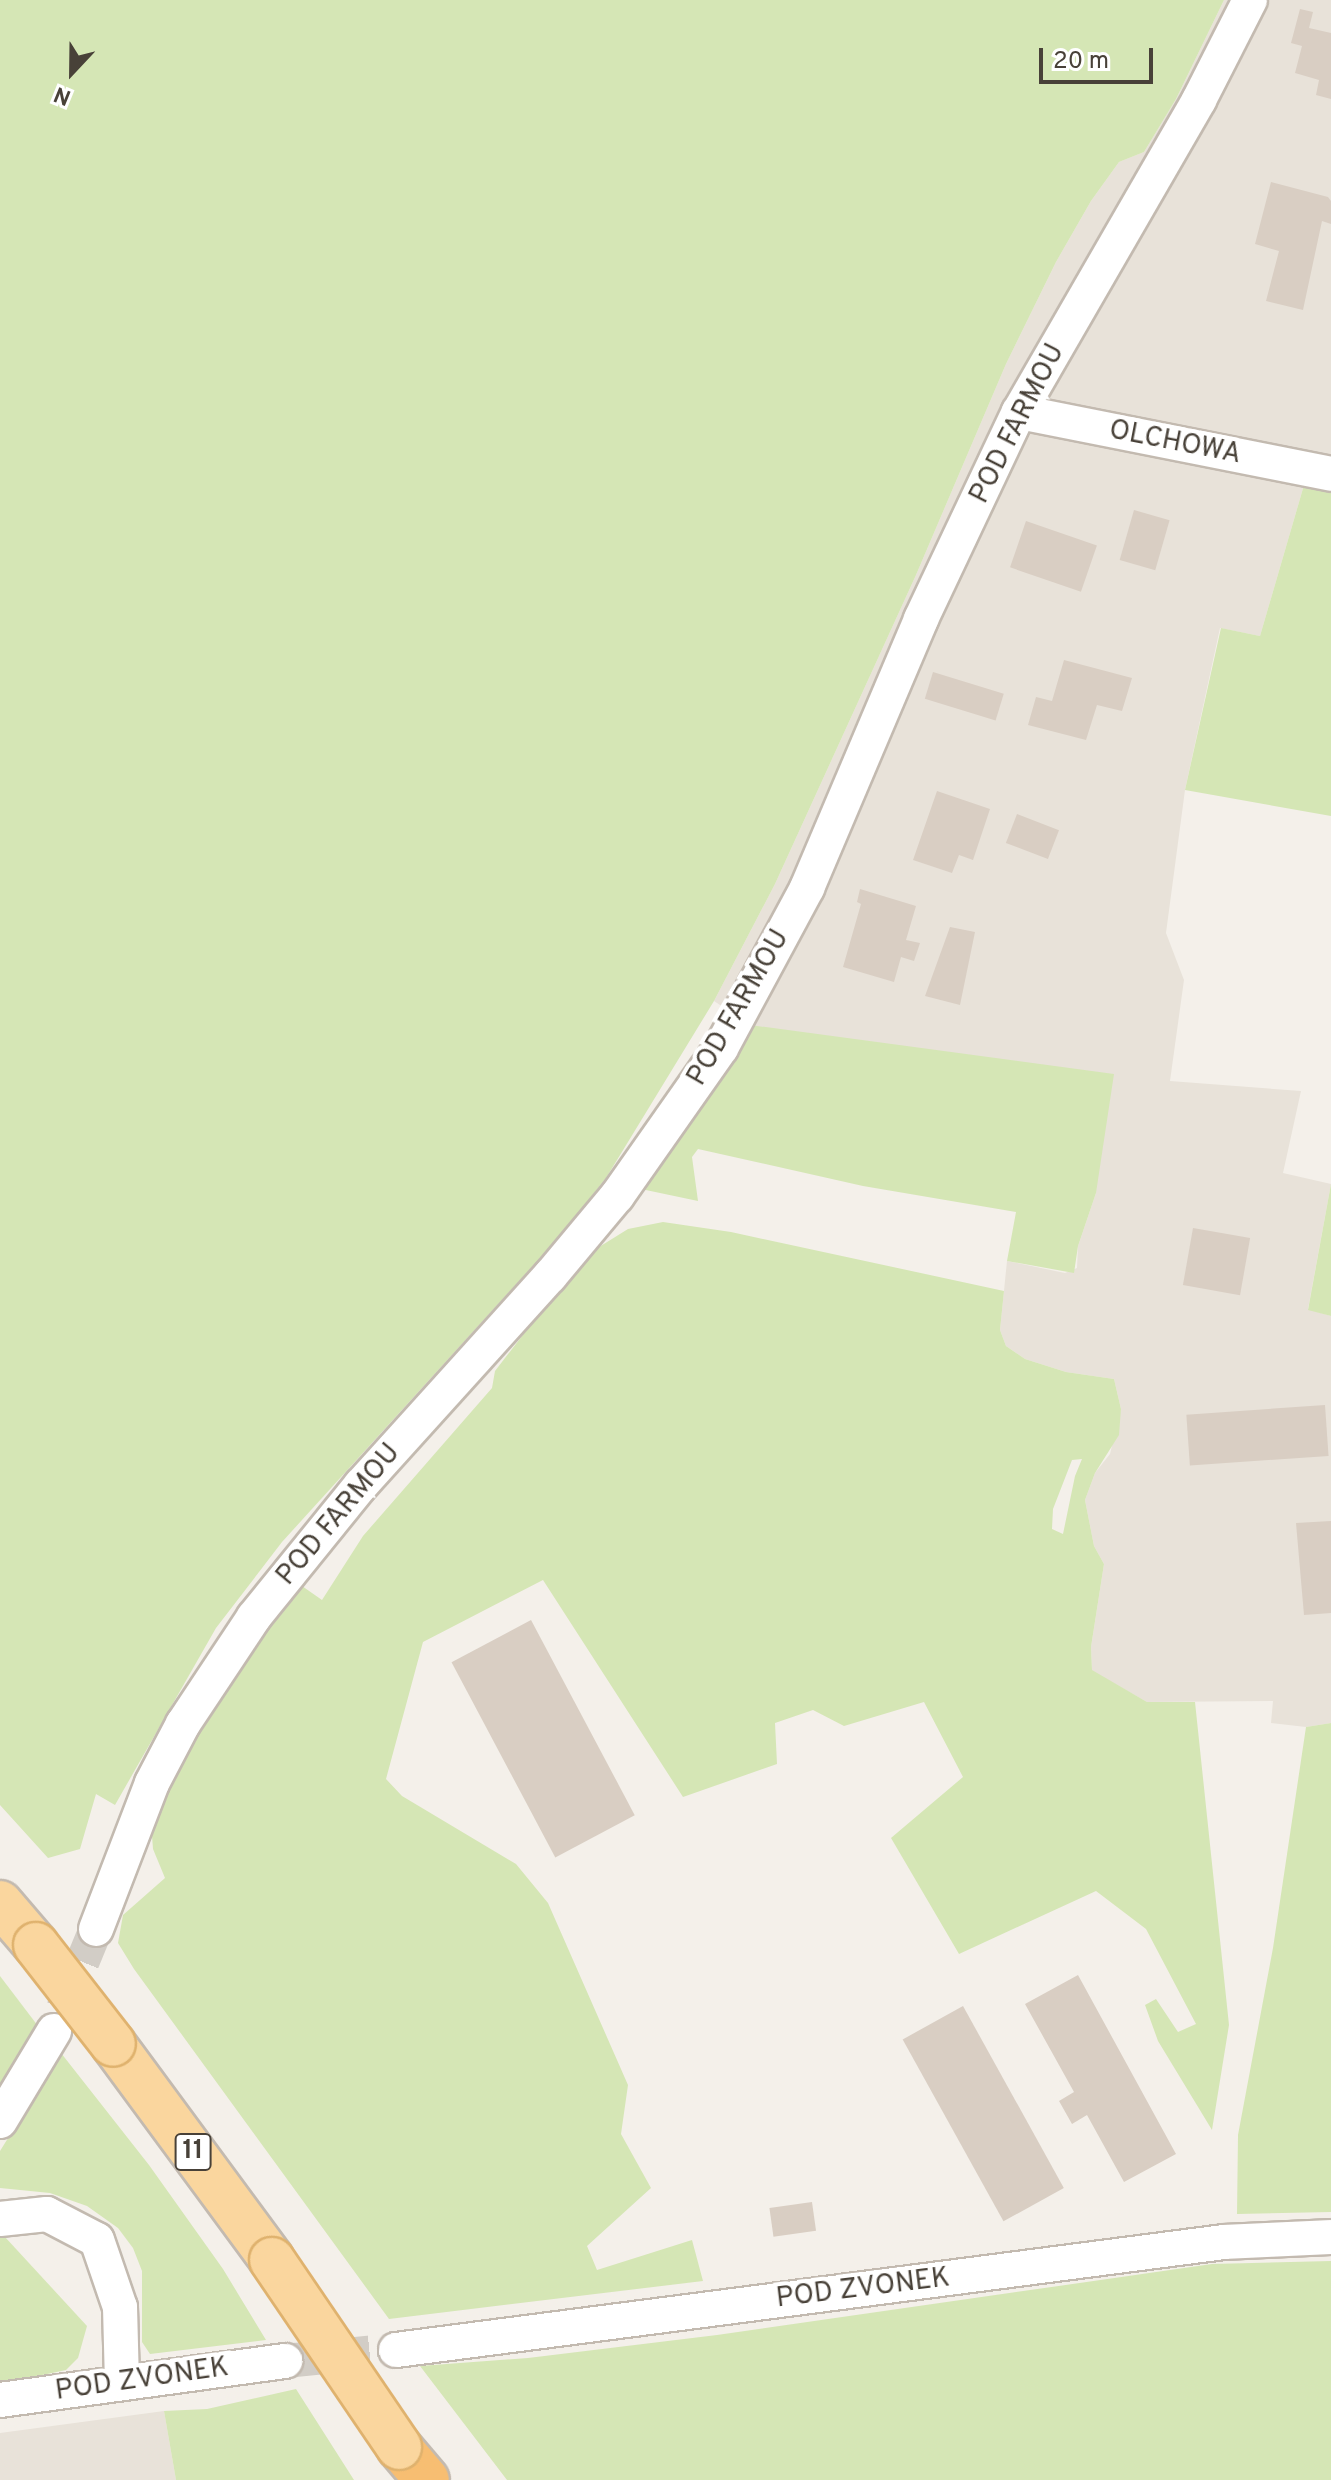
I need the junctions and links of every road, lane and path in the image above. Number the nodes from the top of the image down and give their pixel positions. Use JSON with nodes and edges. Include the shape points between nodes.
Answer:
{"nodes":[{"id":1,"x":1250,"y":0,"type":"edge"},
{"id":2,"x":1019,"y":412,"type":"junction"},
{"id":3,"x":1331,"y":474,"type":"edge"},
{"id":4,"x":0,"y":1903,"type":"edge"},
{"id":5,"x":96,"y":1929,"type":"tunnel mouth"},
{"id":6,"x":54,"y":2031,"type":"tunnel mouth"},
{"id":7,"x":0,"y":2121,"type":"edge"},
{"id":8,"x":0,"y":2219,"type":"edge"},
{"id":9,"x":1331,"y":2237,"type":"edge"},
{"id":10,"x":396,"y":2350,"type":"tunnel mouth"},
{"id":11,"x":285,"y":2361,"type":"tunnel mouth"},
{"id":12,"x":122,"y":2381,"type":"junction"},
{"id":13,"x":0,"y":2400,"type":"edge"},
{"id":14,"x":412,"y":2469,"type":"edge"},
{"id":15,"x":427,"y":2480,"type":"edge"}],
"edges":[{"from":1,"to":2,"type":"street","name":"POD FARMOU","via":[[1199,100]]},
{"from":2,"to":3,"type":"street","name":"OLCHOWA"},
{"from":2,"to":5,"type":"street","name":"POD FARMOU","via":[[921,619],[807,888],[721,1048],[617,1196],[361,1485],[254,1617],[183,1724],[152,1783]]},
{"from":4,"to":14,"type":"main road","number":"11","bridge":true,"via":[[113,2044],[272,2260]]},
{"from":6,"to":7,"type":"street"},
{"from":8,"to":12,"type":"street","via":[[47,2214],[97,2240],[120,2307]]},
{"from":9,"to":10,"type":"street","name":"POD ZVONEK","via":[[1224,2242]]},
{"from":11,"to":12,"type":"street","name":"POD ZVONEK"},
{"from":12,"to":13,"type":"street","name":"POD ZVONEK"},
{"from":14,"to":15,"type":"highway"}]}
